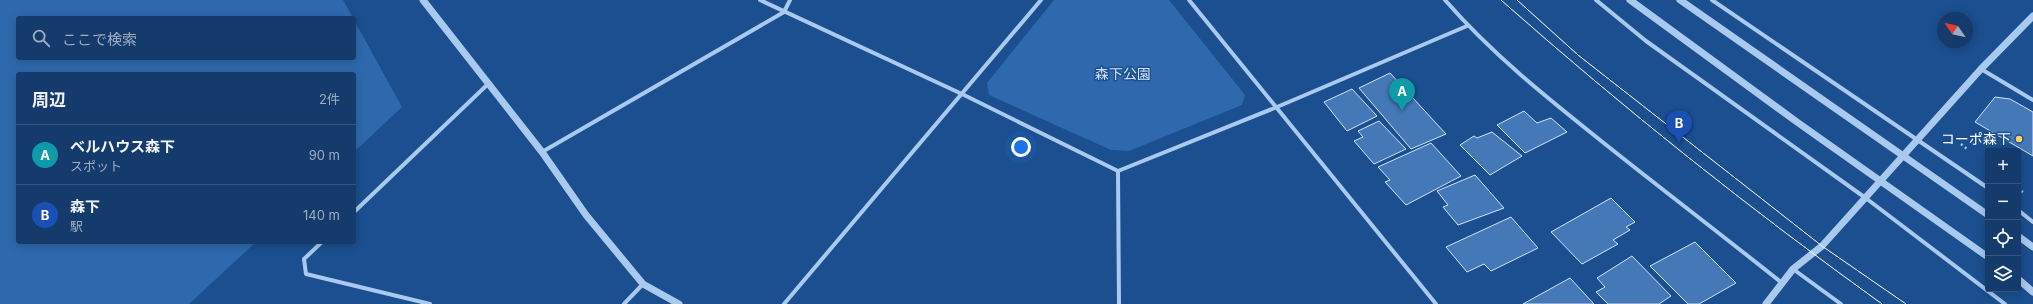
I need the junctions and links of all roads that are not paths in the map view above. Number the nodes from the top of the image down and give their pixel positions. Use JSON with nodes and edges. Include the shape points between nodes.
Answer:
{"nodes":[{"id":1,"x":423,"y":0,"type":"edge"},
{"id":2,"x":760,"y":0,"type":"edge"},
{"id":3,"x":790,"y":0,"type":"edge"},
{"id":4,"x":1041,"y":0,"type":"edge"},
{"id":5,"x":1190,"y":0,"type":"edge"},
{"id":6,"x":1445,"y":0,"type":"edge"},
{"id":7,"x":1596,"y":0,"type":"edge"},
{"id":8,"x":1630,"y":0,"type":"edge"},
{"id":9,"x":1680,"y":0,"type":"edge"},
{"id":10,"x":1712,"y":0,"type":"edge"},
{"id":11,"x":1719,"y":2,"type":"edge"},
{"id":12,"x":784,"y":12,"type":"junction"},
{"id":13,"x":2033,"y":16,"type":"edge"},
{"id":14,"x":1467,"y":26,"type":"junction"},
{"id":15,"x":1981,"y":69,"type":"junction"},
{"id":16,"x":488,"y":84,"type":"junction"},
{"id":17,"x":962,"y":94,"type":"junction"},
{"id":18,"x":2033,"y":100,"type":"edge"},
{"id":19,"x":1277,"y":107,"type":"junction"},
{"id":20,"x":1918,"y":139,"type":"junction"},
{"id":21,"x":542,"y":152,"type":"junction"},
{"id":22,"x":1118,"y":171,"type":"junction"},
{"id":23,"x":1985,"y":186,"type":"edge"},
{"id":24,"x":1866,"y":199,"type":"junction"},
{"id":25,"x":356,"y":210,"type":"edge"},
{"id":26,"x":2021,"y":212,"type":"edge"},
{"id":27,"x":1985,"y":213,"type":"edge"},
{"id":28,"x":2033,"y":222,"type":"edge"},
{"id":29,"x":2021,"y":238,"type":"edge"},
{"id":30,"x":320,"y":244,"type":"edge"},
{"id":31,"x":2033,"y":247,"type":"edge"},
{"id":32,"x":1987,"y":256,"type":"edge"},
{"id":33,"x":1792,"y":269,"type":"junction"},
{"id":34,"x":1782,"y":282,"type":"junction"},
{"id":35,"x":2021,"y":282,"type":"edge"},
{"id":36,"x":643,"y":284,"type":"junction"},
{"id":37,"x":2033,"y":292,"type":"edge"},
{"id":38,"x":430,"y":304,"type":"edge"},
{"id":39,"x":624,"y":304,"type":"edge"},
{"id":40,"x":679,"y":304,"type":"edge"},
{"id":41,"x":784,"y":304,"type":"edge"},
{"id":42,"x":1119,"y":304,"type":"edge"},
{"id":43,"x":1436,"y":304,"type":"edge"},
{"id":44,"x":1766,"y":304,"type":"edge"},
{"id":45,"x":1841,"y":304,"type":"edge"},
{"id":46,"x":2005,"y":304,"type":"edge"}],
"edges":[{"from":1,"to":16,"type":"street"},
{"from":2,"to":12,"type":"street"},
{"from":3,"to":12,"type":"street"},
{"from":4,"to":17,"type":"street"},
{"from":5,"to":19,"type":"street"},
{"from":6,"to":14,"type":"street"},
{"from":7,"to":24,"type":"street","via":[[1646,41]]},
{"from":8,"to":32,"type":"street","bridge":true,"via":[[1796,122]]},
{"from":9,"to":27,"type":"street","bridge":true},
{"from":10,"to":11,"type":"street"},
{"from":11,"to":20,"type":"street"},
{"from":12,"to":17,"type":"street"},
{"from":12,"to":21,"type":"street"},
{"from":13,"to":15,"type":"street"},
{"from":14,"to":19,"type":"street"},
{"from":14,"to":34,"type":"street","via":[[1554,102]]},
{"from":15,"to":18,"type":"street"},
{"from":15,"to":20,"type":"street"},
{"from":16,"to":21,"type":"street"},
{"from":16,"to":25,"type":"street"},
{"from":17,"to":22,"type":"street"},
{"from":17,"to":41,"type":"street"},
{"from":19,"to":22,"type":"street"},
{"from":19,"to":43,"type":"street"},
{"from":20,"to":23,"type":"street"},
{"from":20,"to":24,"type":"street"},
{"from":21,"to":36,"type":"street","via":[[586,215]]},
{"from":22,"to":42,"type":"street"},
{"from":24,"to":33,"type":"street","via":[[1822,246]]},
{"from":24,"to":46,"type":"street"},
{"from":26,"to":28,"type":"street"},
{"from":29,"to":31,"type":"street"},
{"from":30,"to":38,"type":"street","via":[[304,259],[306,274]]},
{"from":33,"to":34,"type":"street"},
{"from":33,"to":45,"type":"street"},
{"from":34,"to":44,"type":"street"},
{"from":35,"to":37,"type":"street"},
{"from":36,"to":39,"type":"street"},
{"from":36,"to":40,"type":"street"}]}
